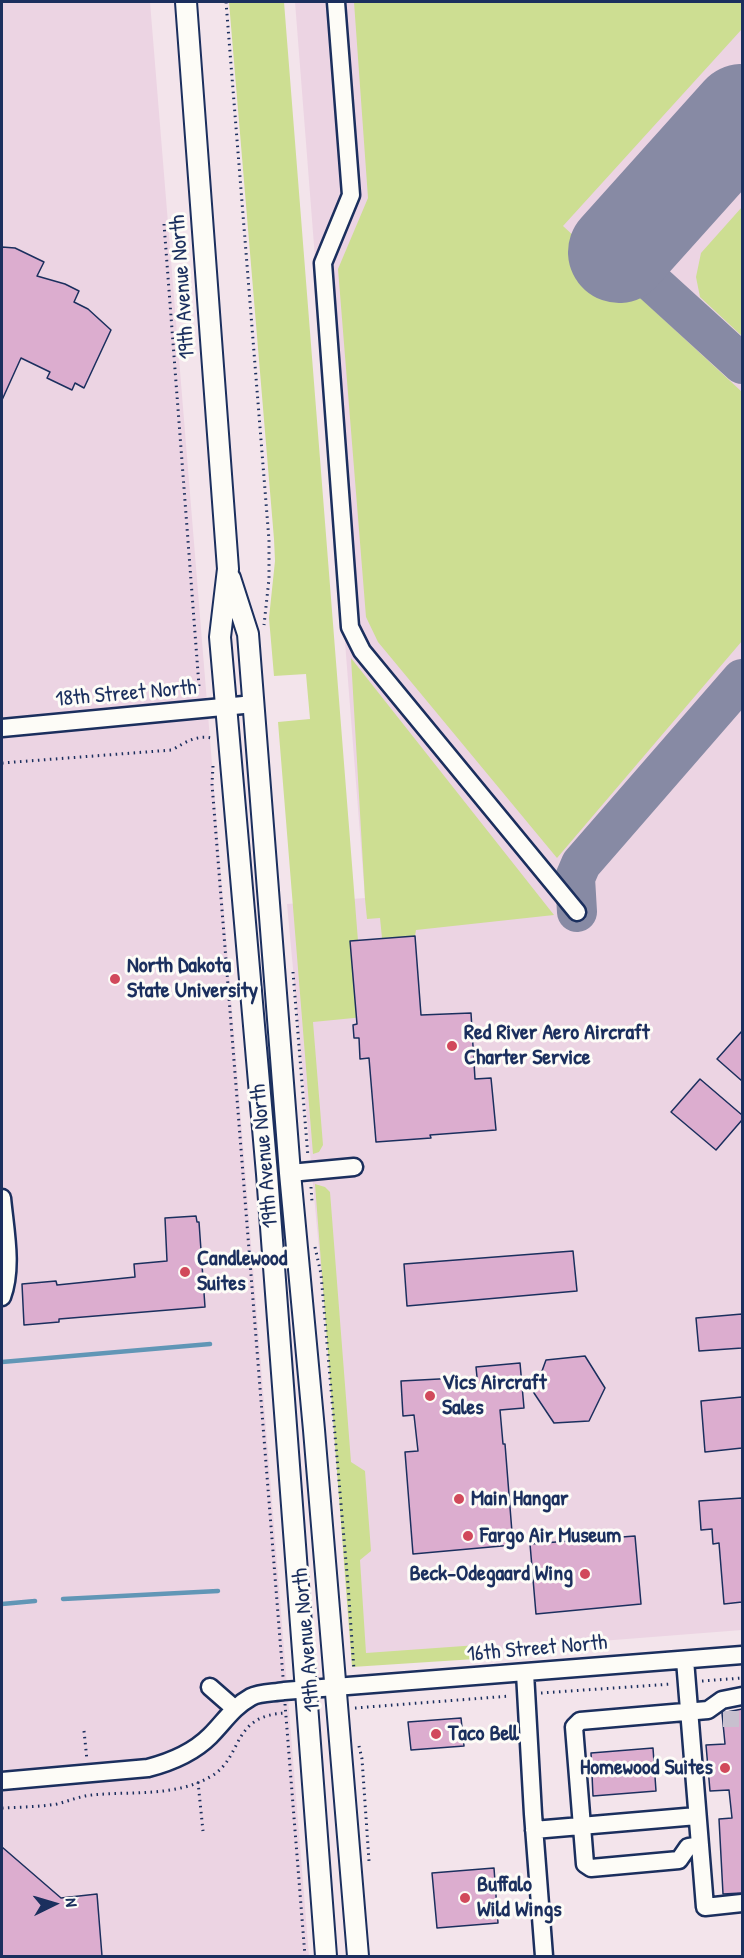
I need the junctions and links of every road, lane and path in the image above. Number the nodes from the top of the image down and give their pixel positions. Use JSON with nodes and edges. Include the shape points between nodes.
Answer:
{"nodes":[{"id":1,"x":186,"y":2,"type":"edge"},
{"id":2,"x":226,"y":2,"type":"edge"},
{"id":3,"x":336,"y":2,"type":"edge"},
{"id":4,"x":164,"y":224,"type":"dead end"},
{"id":5,"x":228,"y":569,"type":"junction"},
{"id":6,"x":265,"y":631,"type":"dead end"},
{"id":7,"x":199,"y":686,"type":"dead end"},
{"id":8,"x":254,"y":704,"type":"junction"},
{"id":9,"x":228,"y":707,"type":"junction"},
{"id":10,"x":2,"y":728,"type":"edge"},
{"id":11,"x":214,"y":743,"type":"dead end"},
{"id":12,"x":2,"y":763,"type":"edge"},
{"id":13,"x":213,"y":763,"type":"dead end"},
{"id":14,"x":577,"y":912,"type":"dead end"},
{"id":15,"x":293,"y":972,"type":"dead end"},
{"id":16,"x":354,"y":1167,"type":"dead end"},
{"id":17,"x":300,"y":1172,"type":"junction"},
{"id":18,"x":2,"y":1198,"type":"edge"},
{"id":19,"x":312,"y":1209,"type":"dead end"},
{"id":20,"x":315,"y":1244,"type":"dead end"},
{"id":21,"x":2,"y":1298,"type":"edge"},
{"id":22,"x":334,"y":1412,"type":"dead end"},
{"id":23,"x":742,"y":1655,"type":"edge"},
{"id":24,"x":685,"y":1660,"type":"junction"},
{"id":25,"x":525,"y":1672,"type":"junction"},
{"id":26,"x":742,"y":1678,"type":"edge"},
{"id":27,"x":687,"y":1683,"type":"junction"},
{"id":28,"x":210,"y":1688,"type":"dead end"},
{"id":29,"x":336,"y":1688,"type":"junction"},
{"id":30,"x":306,"y":1690,"type":"junction"},
{"id":31,"x":284,"y":1691,"type":"junction"},
{"id":32,"x":526,"y":1695,"type":"junction"},
{"id":33,"x":742,"y":1696,"type":"edge"},
{"id":34,"x":234,"y":1708,"type":"junction"},
{"id":35,"x":355,"y":1708,"type":"dead end"},
{"id":36,"x":689,"y":1712,"type":"junction"},
{"id":37,"x":2,"y":1781,"type":"edge"},
{"id":38,"x":198,"y":1782,"type":"dead end"},
{"id":39,"x":697,"y":1816,"type":"junction"},
{"id":40,"x":582,"y":1826,"type":"junction"},
{"id":41,"x":534,"y":1830,"type":"junction"},
{"id":42,"x":203,"y":1831,"type":"dead end"},
{"id":43,"x":699,"y":1845,"type":"junction"},
{"id":44,"x":742,"y":1903,"type":"edge"},
{"id":45,"x":323,"y":1920,"type":"junction"},
{"id":46,"x":305,"y":1956,"type":"edge"},
{"id":47,"x":326,"y":1956,"type":"edge"},
{"id":48,"x":338,"y":1956,"type":"edge"},
{"id":49,"x":358,"y":1956,"type":"edge"},
{"id":50,"x":544,"y":1956,"type":"edge"}],
"edges":[{"from":1,"to":5,"type":"main road","name":"19th Avenue North"},
{"from":2,"to":6,"type":"path","via":[[269,540]]},
{"from":3,"to":14,"type":"street","via":[[351,195],[323,263],[350,627],[362,651]]},
{"from":4,"to":7,"type":"path"},
{"from":5,"to":8,"type":"main road","name":"19th Avenue North","via":[[248,634]]},
{"from":5,"to":9,"type":"main road","name":"19th Avenue North","via":[[220,637]]},
{"from":8,"to":9,"type":"street","name":"18th Street North"},
{"from":8,"to":17,"type":"main road","name":"19th Avenue North"},
{"from":9,"to":10,"type":"street","name":"18th Street North"},
{"from":9,"to":30,"type":"main road","name":"19th Avenue North"},
{"from":11,"to":12,"type":"path","via":[[205,737],[191,739],[172,750]]},
{"from":13,"to":31,"type":"path"},
{"from":15,"to":17,"type":"path"},
{"from":16,"to":17,"type":"street"},
{"from":17,"to":19,"type":"path"},
{"from":17,"to":29,"type":"main road","name":"19th Avenue North"},
{"from":18,"to":21,"type":"street","via":[[8,1271]]},
{"from":20,"to":22,"type":"path"},
{"from":23,"to":24,"type":"street","name":"16th Street North"},
{"from":24,"to":25,"type":"street","name":"16th Street North"},
{"from":24,"to":27,"type":"street"},
{"from":25,"to":29,"type":"street","name":"16th Street North"},
{"from":25,"to":32,"type":"street"},
{"from":26,"to":27,"type":"path"},
{"from":27,"to":32,"type":"path"},
{"from":27,"to":36,"type":"street"},
{"from":28,"to":34,"type":"street"},
{"from":29,"to":30,"type":"street","name":"16th Street North"},
{"from":29,"to":49,"type":"main road","name":"19th Avenue North"},
{"from":30,"to":31,"type":"street","name":"16th Street North"},
{"from":30,"to":45,"type":"main road","name":"19th Avenue North"},
{"from":31,"to":34,"type":"street","name":"16th Street North","via":[[254,1696]]},
{"from":31,"to":46,"type":"path"},
{"from":32,"to":35,"type":"path"},
{"from":32,"to":41,"type":"street"},
{"from":33,"to":36,"type":"street","via":[[722,1700],[716,1714]]},
{"from":34,"to":37,"type":"street","via":[[209,1737],[170,1762],[148,1768]]},
{"from":36,"to":39,"type":"street"},
{"from":36,"to":40,"type":"street","via":[[579,1721],[574,1727]]},
{"from":38,"to":42,"type":"path"},
{"from":39,"to":40,"type":"street"},
{"from":39,"to":43,"type":"street"},
{"from":40,"to":41,"type":"street"},
{"from":40,"to":43,"type":"street","via":[[585,1864],[591,1868],[679,1860],[688,1847]]},
{"from":41,"to":50,"type":"street"},
{"from":43,"to":44,"type":"street","via":[[705,1907]]},
{"from":45,"to":47,"type":"main road","name":"19th Avenue North"},
{"from":45,"to":48,"type":"main road","via":[[336,1936]]}]}
